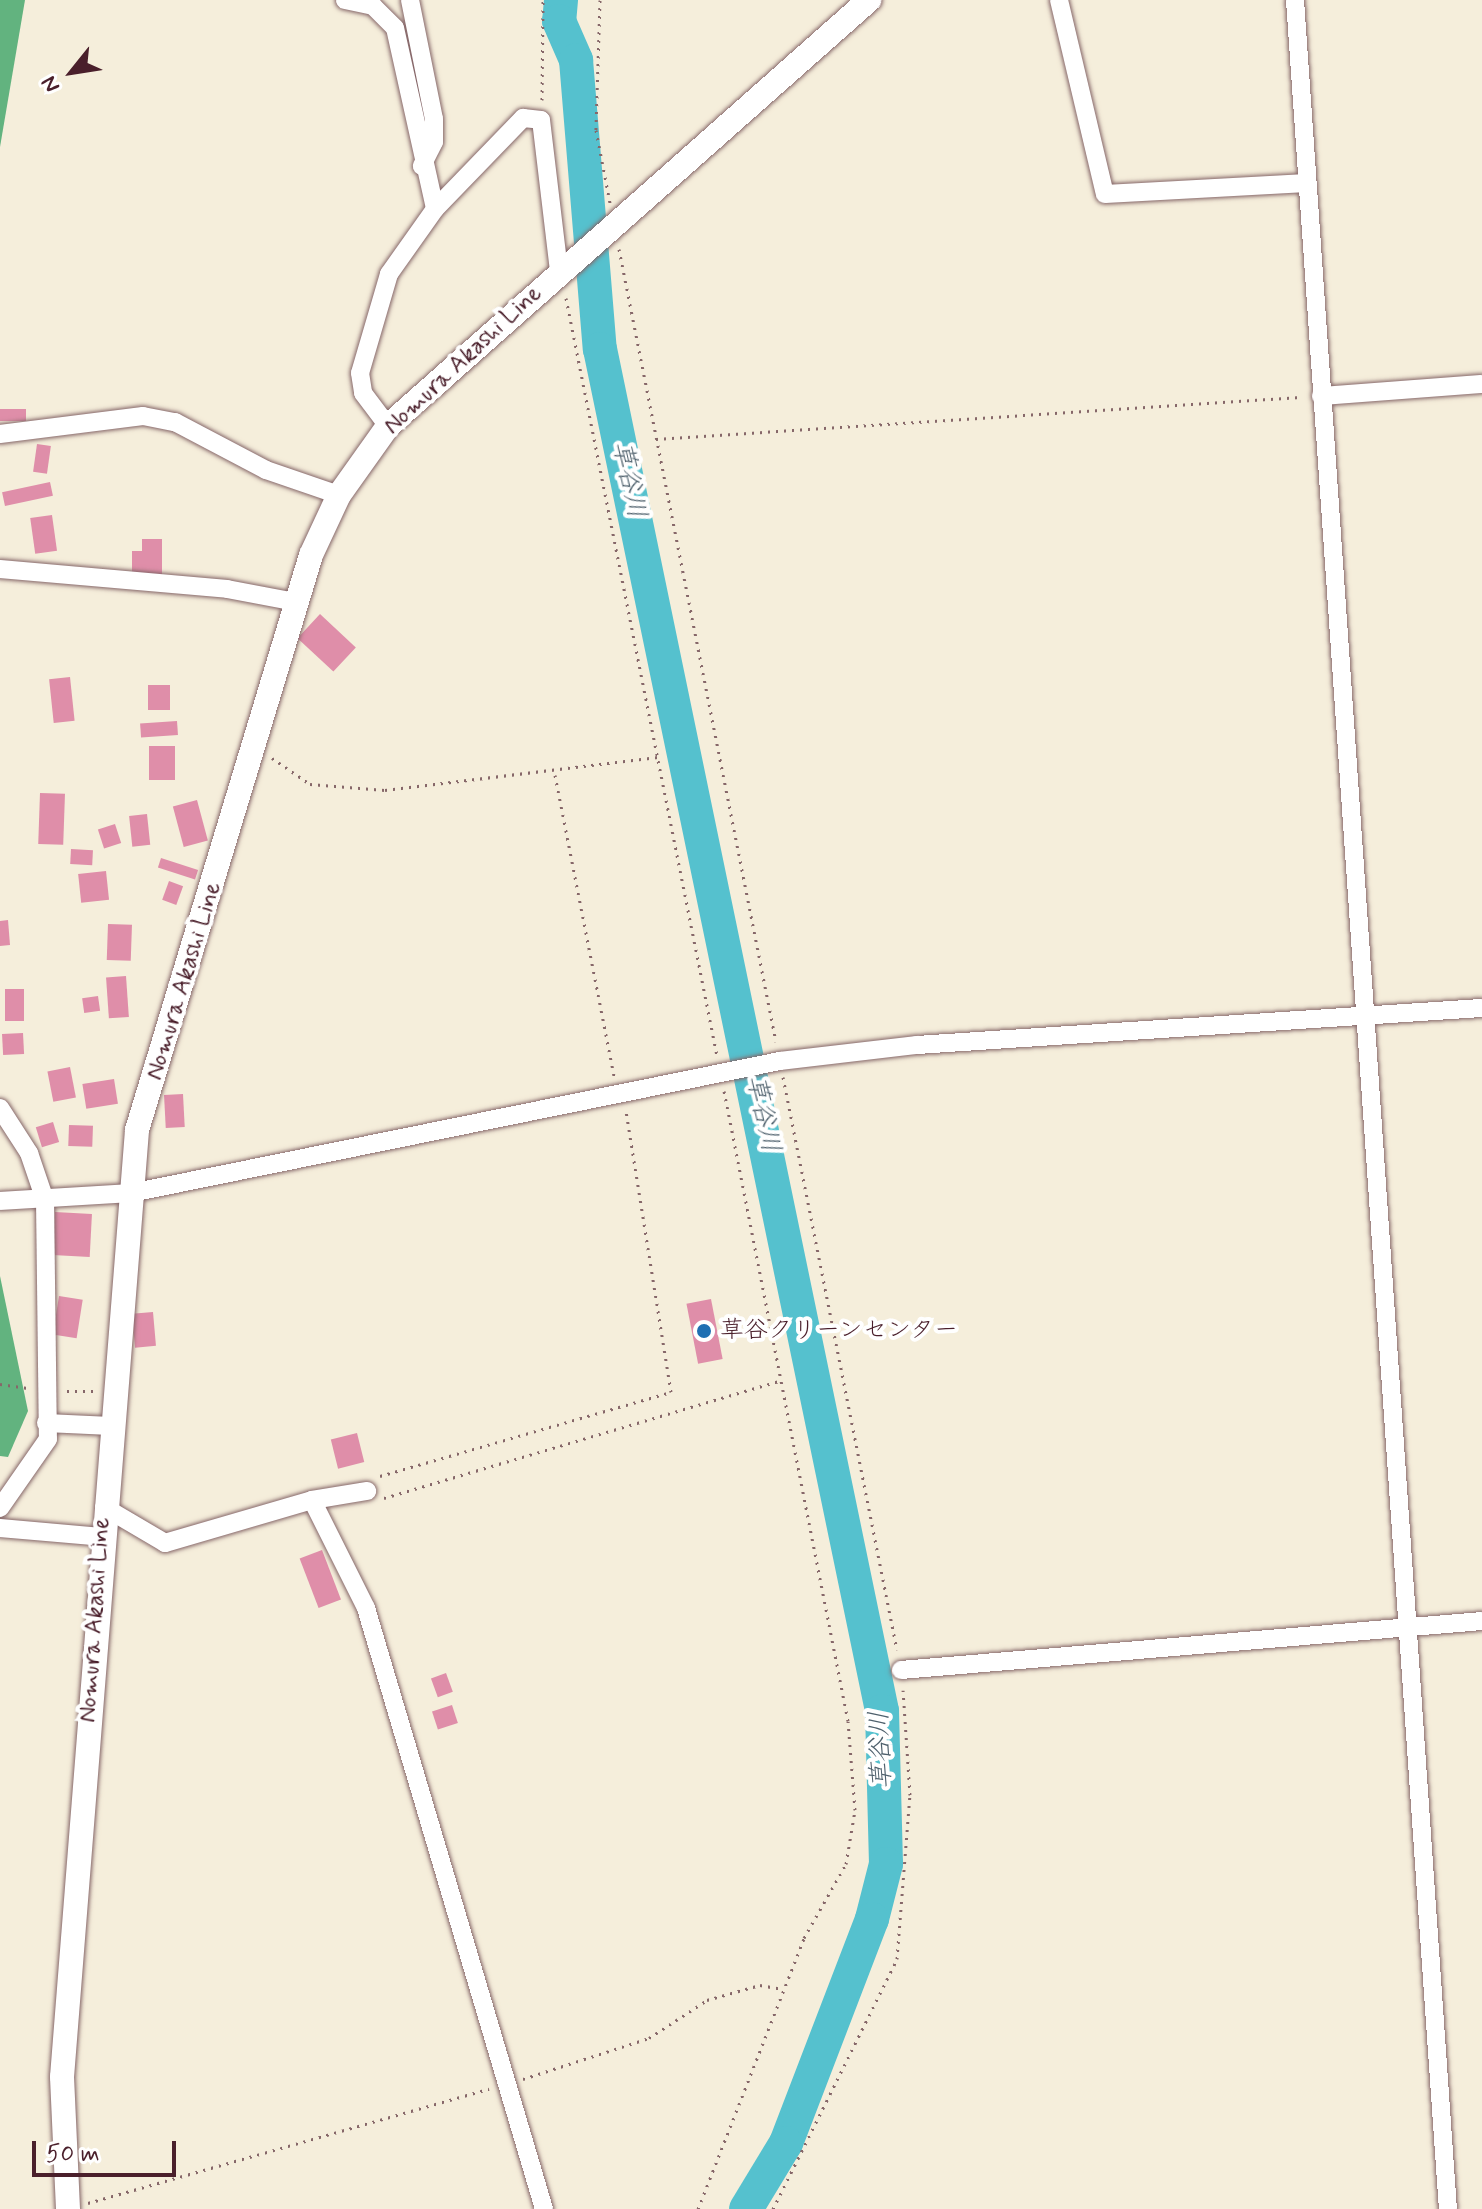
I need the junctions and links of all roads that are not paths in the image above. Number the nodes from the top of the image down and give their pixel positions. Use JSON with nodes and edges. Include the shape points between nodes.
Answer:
{"nodes":[{"id":1,"x":345,"y":0,"type":"edge"},
{"id":2,"x":410,"y":0,"type":"edge"},
{"id":3,"x":869,"y":0,"type":"edge"},
{"id":4,"x":1059,"y":0,"type":"edge"},
{"id":5,"x":1295,"y":0,"type":"edge"},
{"id":6,"x":422,"y":166,"type":"junction"},
{"id":7,"x":1307,"y":183,"type":"junction"},
{"id":8,"x":435,"y":209,"type":"junction"},
{"id":9,"x":559,"y":271,"type":"junction"},
{"id":10,"x":1482,"y":384,"type":"edge"},
{"id":11,"x":1321,"y":396,"type":"junction"},
{"id":12,"x":388,"y":426,"type":"junction"},
{"id":13,"x":0,"y":434,"type":"edge"},
{"id":14,"x":339,"y":495,"type":"junction"},
{"id":15,"x":0,"y":569,"type":"edge"},
{"id":16,"x":296,"y":602,"type":"junction"},
{"id":17,"x":1482,"y":1008,"type":"edge"},
{"id":18,"x":1364,"y":1015,"type":"junction"},
{"id":19,"x":0,"y":1108,"type":"edge"},
{"id":20,"x":131,"y":1193,"type":"junction"},
{"id":21,"x":45,"y":1200,"type":"junction"},
{"id":22,"x":0,"y":1201,"type":"edge"},
{"id":23,"x":46,"y":1423,"type":"junction"},
{"id":24,"x":111,"y":1426,"type":"junction"},
{"id":25,"x":367,"y":1491,"type":"road end"},
{"id":26,"x":312,"y":1500,"type":"junction"},
{"id":27,"x":104,"y":1507,"type":"junction"},
{"id":28,"x":0,"y":1508,"type":"edge"},
{"id":29,"x":0,"y":1528,"type":"edge"},
{"id":30,"x":102,"y":1537,"type":"junction"},
{"id":31,"x":1482,"y":1621,"type":"edge"},
{"id":32,"x":1406,"y":1629,"type":"junction"},
{"id":33,"x":901,"y":1670,"type":"road end"},
{"id":34,"x":76,"y":2207,"type":"edge"},
{"id":35,"x":544,"y":2209,"type":"edge"},
{"id":36,"x":1448,"y":2209,"type":"edge"}],
"edges":[{"from":1,"to":6,"type":"street","via":[[373,6],[395,28]]},
{"from":2,"to":6,"type":"street","via":[[434,119],[434,142]]},
{"from":3,"to":9,"type":"main road","name":"Nomura Akashi Line"},
{"from":4,"to":7,"type":"street","via":[[1105,194]]},
{"from":5,"to":7,"type":"street"},
{"from":6,"to":8,"type":"street"},
{"from":7,"to":11,"type":"street"},
{"from":8,"to":9,"type":"street","via":[[523,118],[541,120]]},
{"from":8,"to":12,"type":"street","via":[[389,274],[360,373],[363,393]]},
{"from":9,"to":12,"type":"main road","name":"Nomura Akashi Line"},
{"from":10,"to":11,"type":"street"},
{"from":11,"to":18,"type":"street"},
{"from":12,"to":14,"type":"main road","name":"Nomura Akashi Line"},
{"from":13,"to":14,"type":"street","via":[[143,416],[175,422],[266,470]]},
{"from":14,"to":16,"type":"main road","name":"Nomura Akashi Line"},
{"from":15,"to":16,"type":"street","via":[[227,589]]},
{"from":16,"to":20,"type":"main road","name":"Nomura Akashi Line","via":[[137,1130]]},
{"from":17,"to":18,"type":"street"},
{"from":18,"to":20,"type":"street","via":[[780,1061]]},
{"from":18,"to":32,"type":"street"},
{"from":19,"to":21,"type":"street","via":[[29,1153]]},
{"from":20,"to":21,"type":"street"},
{"from":20,"to":24,"type":"main road","name":"Nomura Akashi Line"},
{"from":21,"to":22,"type":"street"},
{"from":21,"to":23,"type":"street"},
{"from":23,"to":24,"type":"street"},
{"from":23,"to":28,"type":"street","via":[[48,1439]]},
{"from":24,"to":27,"type":"main road","name":"Nomura Akashi Line"},
{"from":25,"to":26,"type":"street"},
{"from":26,"to":27,"type":"street","via":[[165,1543]]},
{"from":26,"to":35,"type":"street","via":[[366,1608]]},
{"from":27,"to":30,"type":"main road","name":"Nomura Akashi Line"},
{"from":29,"to":30,"type":"street"},
{"from":30,"to":34,"type":"main road","name":"Nomura Akashi Line","via":[[62,2077]]},
{"from":31,"to":32,"type":"street"},
{"from":32,"to":33,"type":"street"},
{"from":32,"to":36,"type":"street"}]}
